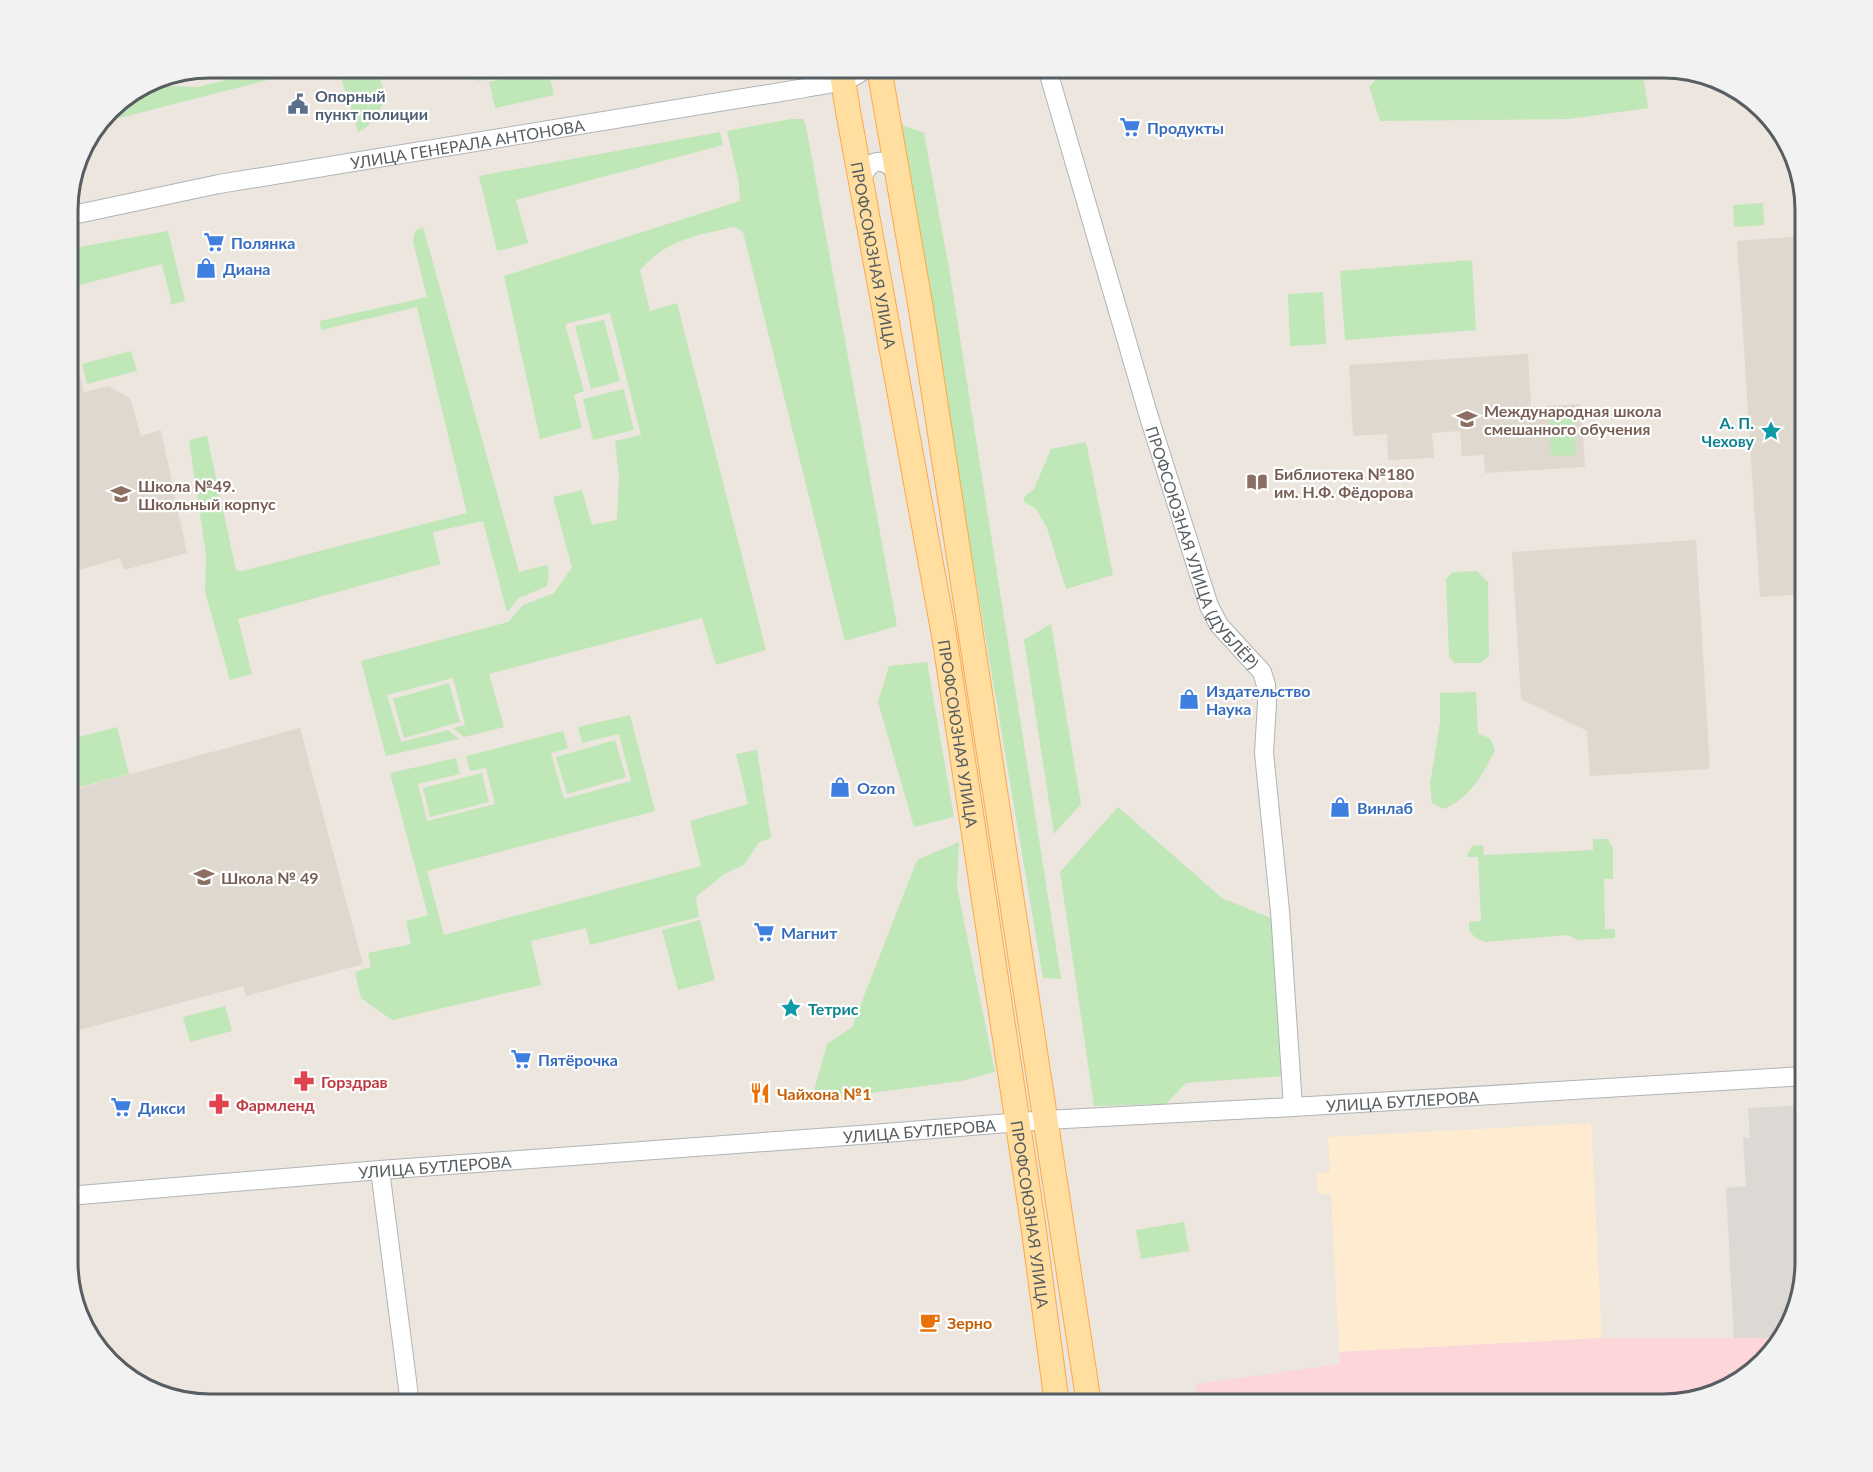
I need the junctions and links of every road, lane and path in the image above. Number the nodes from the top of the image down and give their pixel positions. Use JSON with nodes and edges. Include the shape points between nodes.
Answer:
{"nodes":[{"id":1,"x":828,"y":78,"type":"edge"},
{"id":2,"x":844,"y":78,"type":"edge"},
{"id":3,"x":881,"y":78,"type":"edge"},
{"id":4,"x":1050,"y":78,"type":"edge"},
{"id":5,"x":898,"y":175,"type":"junction"},
{"id":6,"x":861,"y":183,"type":"junction"},
{"id":7,"x":78,"y":214,"type":"edge"},
{"id":8,"x":1795,"y":1077,"type":"edge"},
{"id":9,"x":1293,"y":1107,"type":"junction"},
{"id":10,"x":1046,"y":1119,"type":"junction"},
{"id":11,"x":1018,"y":1122,"type":"junction"},
{"id":12,"x":380,"y":1170,"type":"junction"},
{"id":13,"x":78,"y":1195,"type":"edge"},
{"id":14,"x":409,"y":1394,"type":"edge"},
{"id":15,"x":1056,"y":1394,"type":"edge"},
{"id":16,"x":1087,"y":1394,"type":"edge"}],
"edges":[{"from":1,"to":7,"type":"street","name":"УЛИЦА ГЕНЕРАЛА АНТОНОВА","via":[[755,97],[219,184]]},
{"from":2,"to":6,"type":"main road","name":"ПРОФСОЮЗНАЯ УЛИЦА"},
{"from":3,"to":5,"type":"main road","name":"ПРОФСОЮЗНАЯ УЛИЦА"},
{"from":4,"to":9,"type":"street","name":"ПРОФСОЮЗНАЯ УЛИЦА (ДУБЛЁР)","via":[[1209,606],[1220,625],[1262,672],[1266,685],[1264,753],[1280,910]]},
{"from":5,"to":6,"type":"street","via":[[880,161],[863,174]]},
{"from":5,"to":10,"type":"main road","name":"ПРОФСОЮЗНАЯ УЛИЦА"},
{"from":6,"to":11,"type":"main road","name":"ПРОФСОЮЗНАЯ УЛИЦА","via":[[940,613]]},
{"from":8,"to":9,"type":"street","name":"УЛИЦА БУТЛЕРОВА"},
{"from":9,"to":10,"type":"street","name":"УЛИЦА БУТЛЕРОВА"},
{"from":10,"to":11,"type":"street","name":"УЛИЦА БУТЛЕРОВА"},
{"from":10,"to":16,"type":"main road","name":"ПРОФСОЮЗНАЯ УЛИЦА"},
{"from":11,"to":12,"type":"street","name":"УЛИЦА БУТЛЕРОВА"},
{"from":11,"to":15,"type":"main road","name":"ПРОФСОЮЗНАЯ УЛИЦА"},
{"from":12,"to":13,"type":"street","name":"УЛИЦА БУТЛЕРОВА"},
{"from":12,"to":14,"type":"street"}]}
